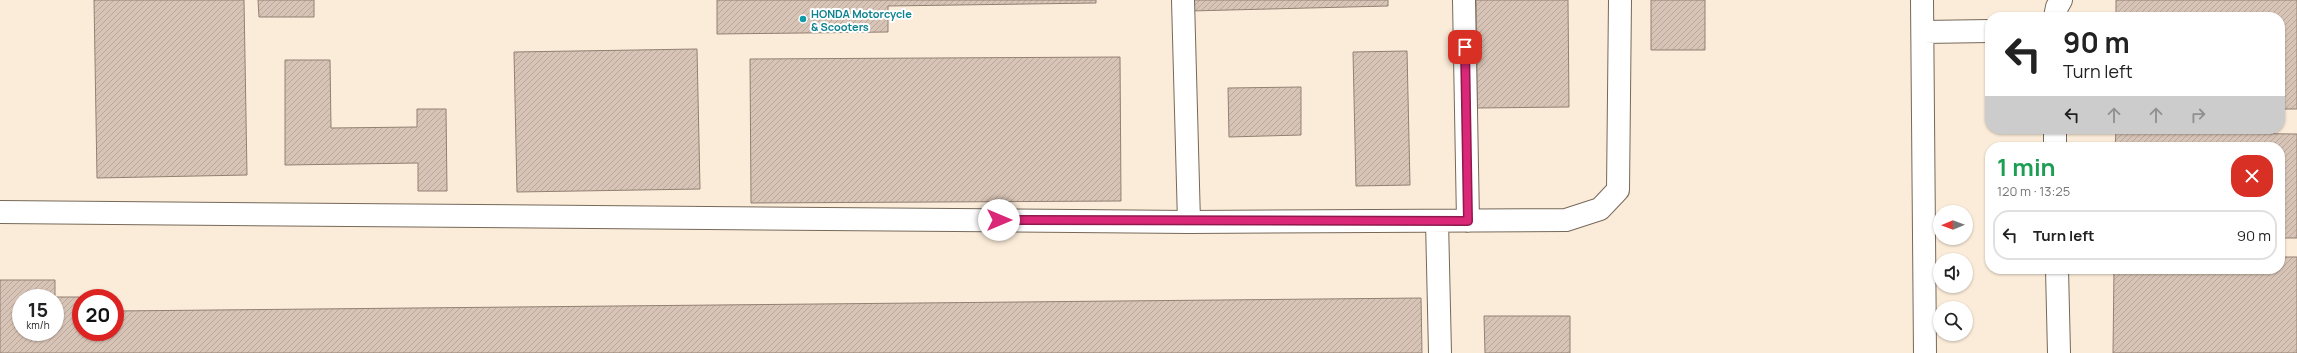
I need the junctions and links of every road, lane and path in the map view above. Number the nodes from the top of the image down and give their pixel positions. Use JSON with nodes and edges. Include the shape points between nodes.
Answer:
{"nodes":[{"id":1,"x":1183,"y":0,"type":"edge"},
{"id":2,"x":1464,"y":0,"type":"edge"},
{"id":3,"x":1620,"y":0,"type":"edge"},
{"id":4,"x":1922,"y":0,"type":"edge"},
{"id":5,"x":2061,"y":0,"type":"edge"},
{"id":6,"x":2056,"y":12,"type":"edge"},
{"id":7,"x":1985,"y":31,"type":"edge"},
{"id":8,"x":1923,"y":32,"type":"junction"},
{"id":9,"x":0,"y":212,"type":"edge"},
{"id":10,"x":1437,"y":221,"type":"junction"},
{"id":11,"x":1468,"y":221,"type":"junction"},
{"id":12,"x":1189,"y":222,"type":"junction"},
{"id":13,"x":2057,"y":274,"type":"edge"},
{"id":14,"x":1440,"y":353,"type":"edge"},
{"id":15,"x":1925,"y":353,"type":"edge"},
{"id":16,"x":2059,"y":353,"type":"edge"}],
"edges":[{"from":1,"to":12,"type":"street"},
{"from":2,"to":11,"type":"street"},
{"from":3,"to":11,"type":"street","via":[[1618,190],[1600,209],[1566,220]]},
{"from":4,"to":8,"type":"street"},
{"from":5,"to":6,"type":"street"},
{"from":7,"to":8,"type":"street"},
{"from":8,"to":15,"type":"street"},
{"from":9,"to":12,"type":"street"},
{"from":10,"to":11,"type":"street"},
{"from":10,"to":12,"type":"street"},
{"from":10,"to":14,"type":"street"},
{"from":13,"to":16,"type":"street"}]}
